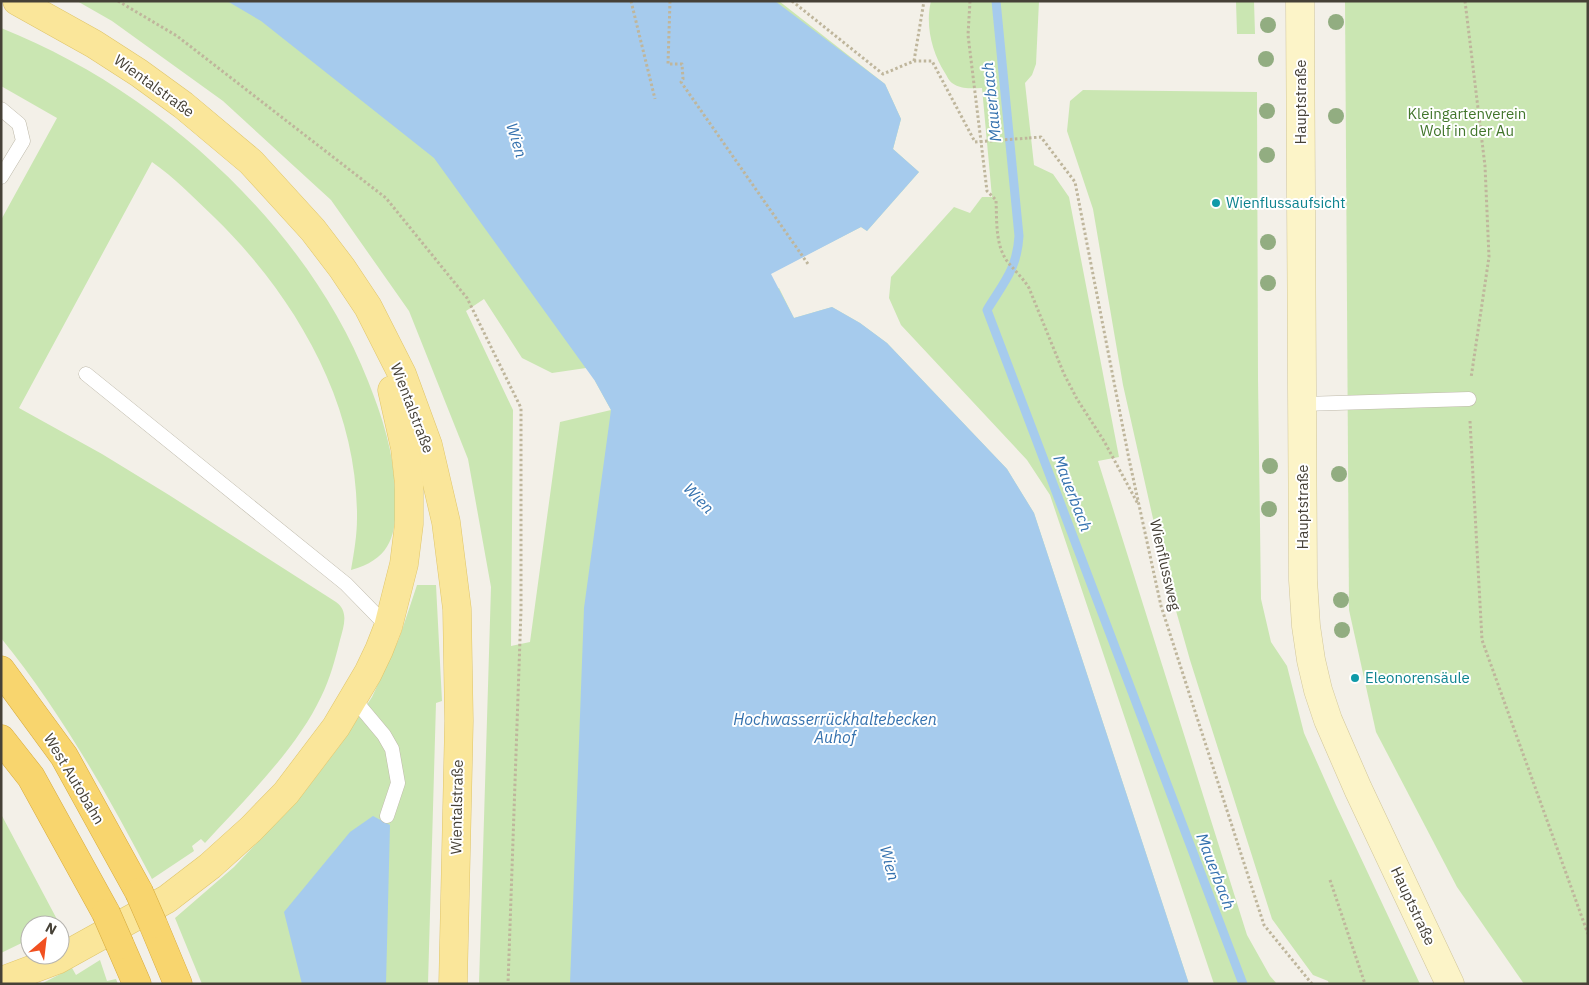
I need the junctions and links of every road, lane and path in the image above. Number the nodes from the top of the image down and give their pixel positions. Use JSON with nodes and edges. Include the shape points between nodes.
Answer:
{"nodes":[{"id":1,"x":17,"y":1,"type":"edge"},
{"id":2,"x":631,"y":1,"type":"edge"},
{"id":3,"x":670,"y":1,"type":"edge"},
{"id":4,"x":792,"y":1,"type":"edge"},
{"id":5,"x":924,"y":1,"type":"edge"},
{"id":6,"x":970,"y":1,"type":"edge"},
{"id":7,"x":1300,"y":1,"type":"edge"},
{"id":8,"x":1465,"y":1,"type":"edge"},
{"id":9,"x":914,"y":62,"type":"junction"},
{"id":10,"x":655,"y":99,"type":"dead end"},
{"id":11,"x":1,"y":109,"type":"edge"},
{"id":12,"x":1,"y":177,"type":"edge"},
{"id":13,"x":808,"y":264,"type":"dead end"},
{"id":14,"x":368,"y":307,"type":"junction"},
{"id":15,"x":86,"y":374,"type":"dead end"},
{"id":16,"x":1469,"y":399,"type":"junction"},
{"id":17,"x":1302,"y":404,"type":"junction"},
{"id":18,"x":1140,"y":508,"type":"junction"},
{"id":19,"x":388,"y":627,"type":"junction"},
{"id":20,"x":1,"y":670,"type":"edge"},
{"id":21,"x":353,"y":698,"type":"junction"},
{"id":22,"x":1,"y":739,"type":"edge"},
{"id":23,"x":387,"y":816,"type":"dead end"},
{"id":24,"x":1330,"y":880,"type":"dead end"},
{"id":25,"x":1588,"y":934,"type":"edge"},
{"id":26,"x":1,"y":981,"type":"edge"},
{"id":27,"x":137,"y":984,"type":"edge"},
{"id":28,"x":178,"y":984,"type":"edge"},
{"id":29,"x":453,"y":984,"type":"edge"},
{"id":30,"x":1312,"y":984,"type":"edge"},
{"id":31,"x":1365,"y":984,"type":"edge"},
{"id":32,"x":1450,"y":984,"type":"edge"}],
"edges":[{"from":1,"to":14,"type":"main road","name":"Wientalstraße","via":[[139,73],[244,156],[314,230]]},
{"from":2,"to":10,"type":"path"},
{"from":3,"to":13,"type":"path","via":[[668,64],[682,64],[681,82]]},
{"from":4,"to":9,"type":"path","via":[[883,74]]},
{"from":5,"to":9,"type":"path"},
{"from":6,"to":18,"type":"path","via":[[968,35],[988,191],[996,200],[998,239],[1006,259],[1022,277],[1038,306],[1073,390]]},
{"from":7,"to":17,"type":"main road","name":"Hauptstraße"},
{"from":8,"to":16,"type":"path","via":[[1485,166],[1489,257]]},
{"from":9,"to":18,"type":"path","name":"Wienflussweg","bridge":true,"via":[[932,61],[975,142],[1041,137],[1075,182]]},
{"from":11,"to":12,"type":"lane","via":[[19,124],[23,141]]},
{"from":14,"to":19,"type":"main road","via":[[388,374],[405,448],[409,484],[404,564]]},
{"from":14,"to":29,"type":"main road","name":"Wientalstraße","via":[[402,374],[428,445],[446,522],[456,609],[459,721]]},
{"from":15,"to":19,"type":"lane","via":[[346,584]]},
{"from":16,"to":17,"type":"lane"},
{"from":16,"to":25,"type":"path","via":[[1482,640]]},
{"from":17,"to":32,"type":"main road","name":"Hauptstraße","via":[[1304,598],[1318,690],[1340,750]]},
{"from":18,"to":30,"type":"path","name":"Wienflussweg","via":[[1161,606],[1264,925]]},
{"from":19,"to":21,"type":"main road"},
{"from":20,"to":28,"type":"highway","name":"West Autobahn","bridge":true,"via":[[64,756],[139,892]]},
{"from":21,"to":23,"type":"lane","via":[[392,749],[398,782]]},
{"from":21,"to":26,"type":"main road","via":[[327,740],[286,793],[210,866],[167,899],[57,960]]},
{"from":22,"to":27,"type":"highway","bridge":true,"via":[[30,777],[106,913]]},
{"from":24,"to":31,"type":"path"}]}
